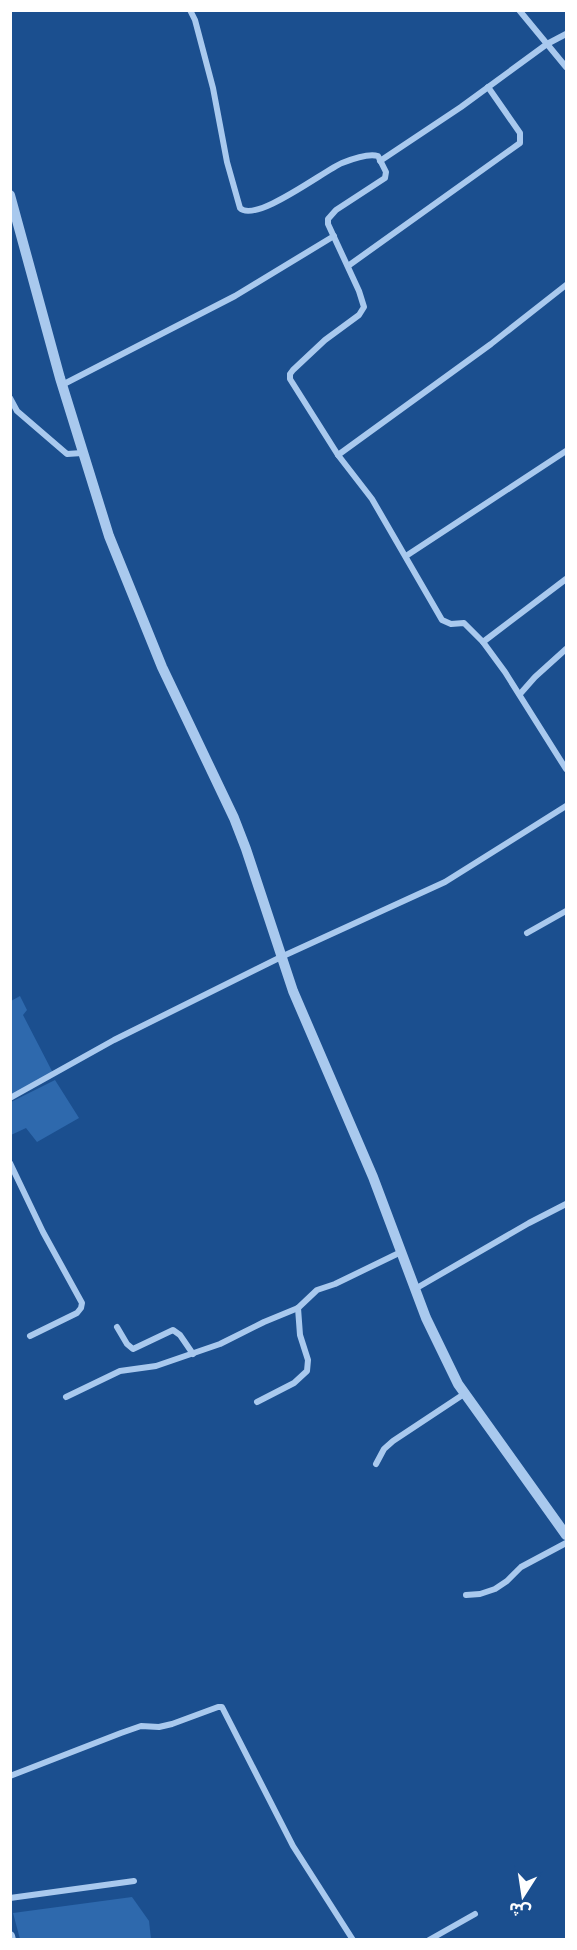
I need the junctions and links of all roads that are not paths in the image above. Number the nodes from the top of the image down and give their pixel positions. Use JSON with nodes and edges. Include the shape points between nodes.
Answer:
{"nodes":[{"id":1,"x":190,"y":10,"type":"edge"},
{"id":2,"x":519,"y":10,"type":"edge"},
{"id":3,"x":567,"y":34,"type":"edge"},
{"id":4,"x":547,"y":44,"type":"junction"},
{"id":5,"x":567,"y":67,"type":"edge"},
{"id":6,"x":488,"y":87,"type":"junction"},
{"id":7,"x":380,"y":161,"type":"junction"},
{"id":8,"x":10,"y":195,"type":"edge"},
{"id":9,"x":334,"y":236,"type":"junction"},
{"id":10,"x":348,"y":266,"type":"junction"},
{"id":11,"x":567,"y":285,"type":"edge"},
{"id":12,"x":62,"y":385,"type":"junction"},
{"id":13,"x":10,"y":398,"type":"edge"},
{"id":14,"x":14,"y":411,"type":"edge"},
{"id":15,"x":567,"y":451,"type":"edge"},
{"id":16,"x":82,"y":453,"type":"junction"},
{"id":17,"x":338,"y":454,"type":"junction"},
{"id":18,"x":406,"y":556,"type":"junction"},
{"id":19,"x":567,"y":579,"type":"edge"},
{"id":20,"x":483,"y":642,"type":"junction"},
{"id":21,"x":567,"y":649,"type":"edge"},
{"id":22,"x":520,"y":694,"type":"junction"},
{"id":23,"x":567,"y":769,"type":"edge"},
{"id":24,"x":567,"y":806,"type":"edge"},
{"id":25,"x":567,"y":911,"type":"edge"},
{"id":26,"x":527,"y":933,"type":"dead end"},
{"id":27,"x":281,"y":957,"type":"junction"},
{"id":28,"x":10,"y":1098,"type":"edge"},
{"id":29,"x":10,"y":1163,"type":"edge"},
{"id":30,"x":567,"y":1204,"type":"edge"},
{"id":31,"x":401,"y":1252,"type":"junction"},
{"id":32,"x":415,"y":1289,"type":"junction"},
{"id":33,"x":298,"y":1308,"type":"junction"},
{"id":34,"x":117,"y":1327,"type":"dead end"},
{"id":35,"x":30,"y":1336,"type":"dead end"},
{"id":36,"x":193,"y":1354,"type":"junction"},
{"id":37,"x":465,"y":1394,"type":"junction"},
{"id":38,"x":66,"y":1397,"type":"dead end"},
{"id":39,"x":257,"y":1402,"type":"dead end"},
{"id":40,"x":376,"y":1464,"type":"dead end"},
{"id":41,"x":567,"y":1535,"type":"edge"},
{"id":42,"x":567,"y":1543,"type":"edge"},
{"id":43,"x":466,"y":1595,"type":"dead end"},
{"id":44,"x":10,"y":1776,"type":"edge"},
{"id":45,"x":134,"y":1881,"type":"dead end"},
{"id":46,"x":10,"y":1898,"type":"edge"},
{"id":47,"x":475,"y":1914,"type":"dead end"},
{"id":48,"x":353,"y":1940,"type":"edge"},
{"id":49,"x":429,"y":1940,"type":"edge"}],
"edges":[{"from":1,"to":7,"type":"street","via":[[242,210],[266,206],[346,161],[374,155]]},
{"from":2,"to":4,"type":"street"},
{"from":3,"to":4,"type":"street"},
{"from":4,"to":5,"type":"street"},
{"from":4,"to":6,"type":"street"},
{"from":6,"to":7,"type":"street"},
{"from":6,"to":10,"type":"street","via":[[520,133],[520,143]]},
{"from":7,"to":9,"type":"street","via":[[387,176],[329,216],[327,222]]},
{"from":8,"to":12,"type":"street"},
{"from":9,"to":10,"type":"street"},
{"from":9,"to":12,"type":"street","via":[[236,296]]},
{"from":10,"to":17,"type":"street","via":[[364,304],[362,313],[325,340],[290,374]]},
{"from":11,"to":17,"type":"street"},
{"from":12,"to":16,"type":"street"},
{"from":13,"to":14,"type":"street"},
{"from":14,"to":16,"type":"street","via":[[67,454]]},
{"from":15,"to":18,"type":"street"},
{"from":16,"to":27,"type":"street","via":[[109,536],[162,667],[238,828]]},
{"from":17,"to":18,"type":"street","via":[[372,499]]},
{"from":18,"to":20,"type":"street","via":[[442,620],[464,623]]},
{"from":19,"to":20,"type":"street"},
{"from":20,"to":22,"type":"street"},
{"from":21,"to":22,"type":"street"},
{"from":22,"to":23,"type":"street"},
{"from":24,"to":27,"type":"street","via":[[445,882]]},
{"from":25,"to":26,"type":"street"},
{"from":27,"to":28,"type":"street","via":[[114,1040]]},
{"from":27,"to":31,"type":"street","via":[[374,1177]]},
{"from":29,"to":35,"type":"street","via":[[81,1303],[77,1312]]},
{"from":30,"to":32,"type":"street"},
{"from":31,"to":32,"type":"street"},
{"from":31,"to":33,"type":"street","via":[[317,1290]]},
{"from":32,"to":37,"type":"street"},
{"from":33,"to":36,"type":"street"},
{"from":33,"to":39,"type":"street","via":[[307,1371],[294,1383]]},
{"from":34,"to":36,"type":"street","via":[[133,1349],[173,1330]]},
{"from":36,"to":38,"type":"street","via":[[156,1366],[120,1371]]},
{"from":37,"to":40,"type":"street","via":[[393,1441]]},
{"from":37,"to":41,"type":"street"},
{"from":42,"to":43,"type":"street","via":[[521,1567],[495,1589]]},
{"from":44,"to":48,"type":"street","via":[[141,1726],[172,1724],[222,1707],[293,1846]]},
{"from":45,"to":46,"type":"street"},
{"from":47,"to":49,"type":"street"}]}
